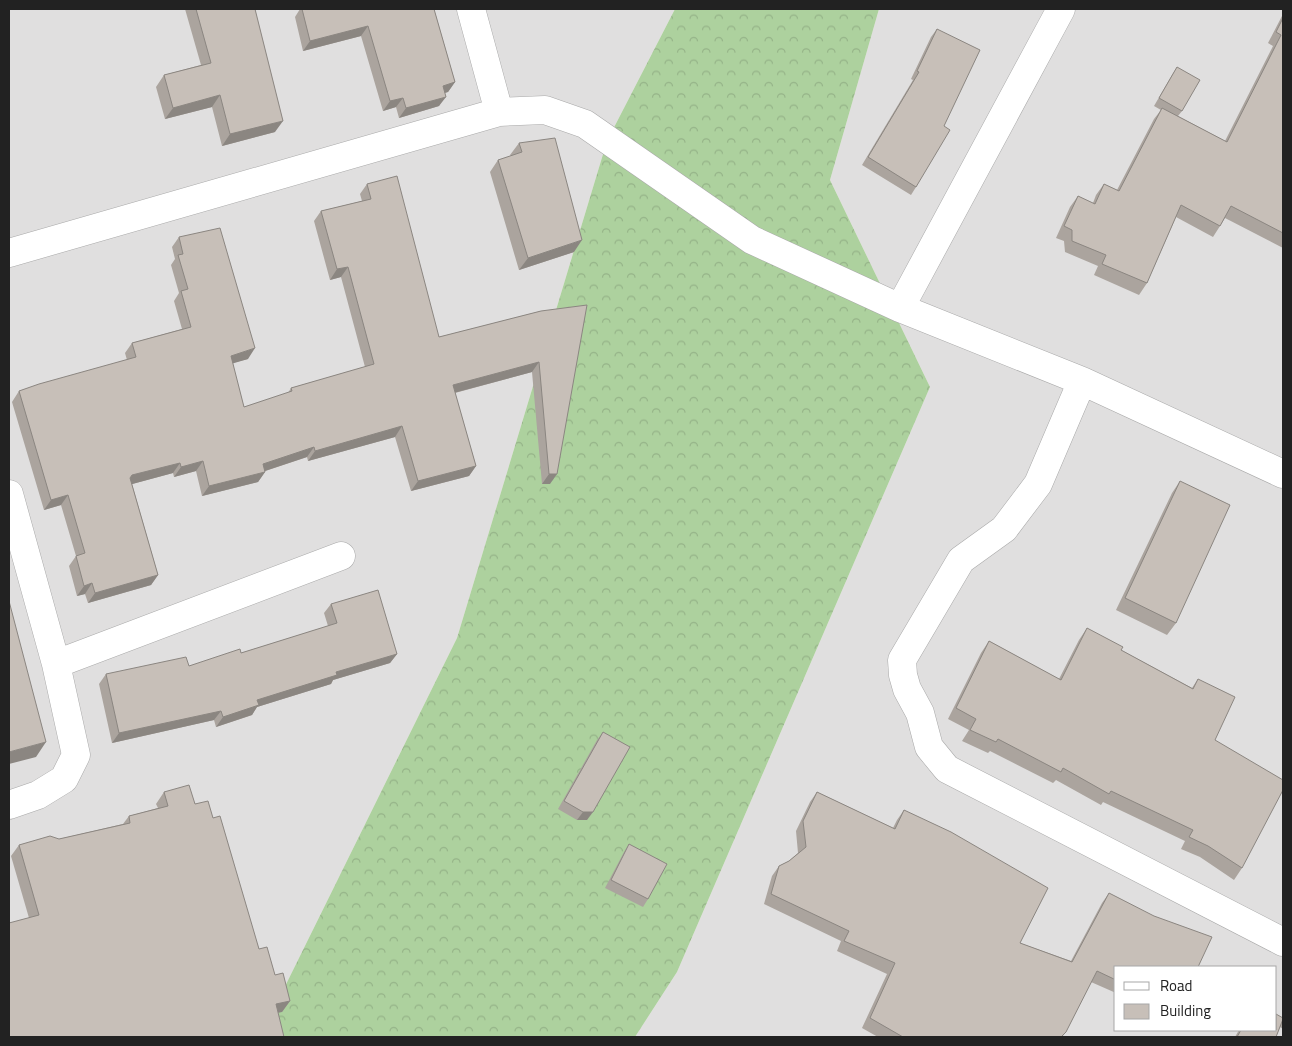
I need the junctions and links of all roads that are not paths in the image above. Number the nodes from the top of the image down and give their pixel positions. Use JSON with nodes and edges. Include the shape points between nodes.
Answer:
{"nodes":[{"id":1,"x":471,"y":9,"type":"edge"},
{"id":2,"x":1060,"y":9,"type":"edge"},
{"id":3,"x":499,"y":112,"type":"junction"},
{"id":4,"x":9,"y":252,"type":"edge"},
{"id":5,"x":900,"y":308,"type":"junction"},
{"id":6,"x":1082,"y":381,"type":"junction"},
{"id":7,"x":1281,"y":467,"type":"edge"},
{"id":8,"x":9,"y":494,"type":"edge"},
{"id":9,"x":341,"y":556,"type":"dead end"},
{"id":10,"x":56,"y":664,"type":"junction"},
{"id":11,"x":9,"y":805,"type":"edge"},
{"id":12,"x":1283,"y":942,"type":"edge"}],
"edges":[{"from":1,"to":3,"type":"street"},
{"from":2,"to":5,"type":"street"},
{"from":3,"to":4,"type":"street"},
{"from":3,"to":5,"type":"street","via":[[545,110],[585,124],[752,240]]},
{"from":5,"to":6,"type":"street"},
{"from":6,"to":7,"type":"street"},
{"from":6,"to":12,"type":"street","via":[[1038,484],[1004,529],[961,560],[902,660],[907,689],[920,713],[930,747],[947,769]]},
{"from":8,"to":10,"type":"street"},
{"from":9,"to":10,"type":"street"},
{"from":10,"to":11,"type":"street","via":[[76,755],[64,779],[38,795]]}]}
